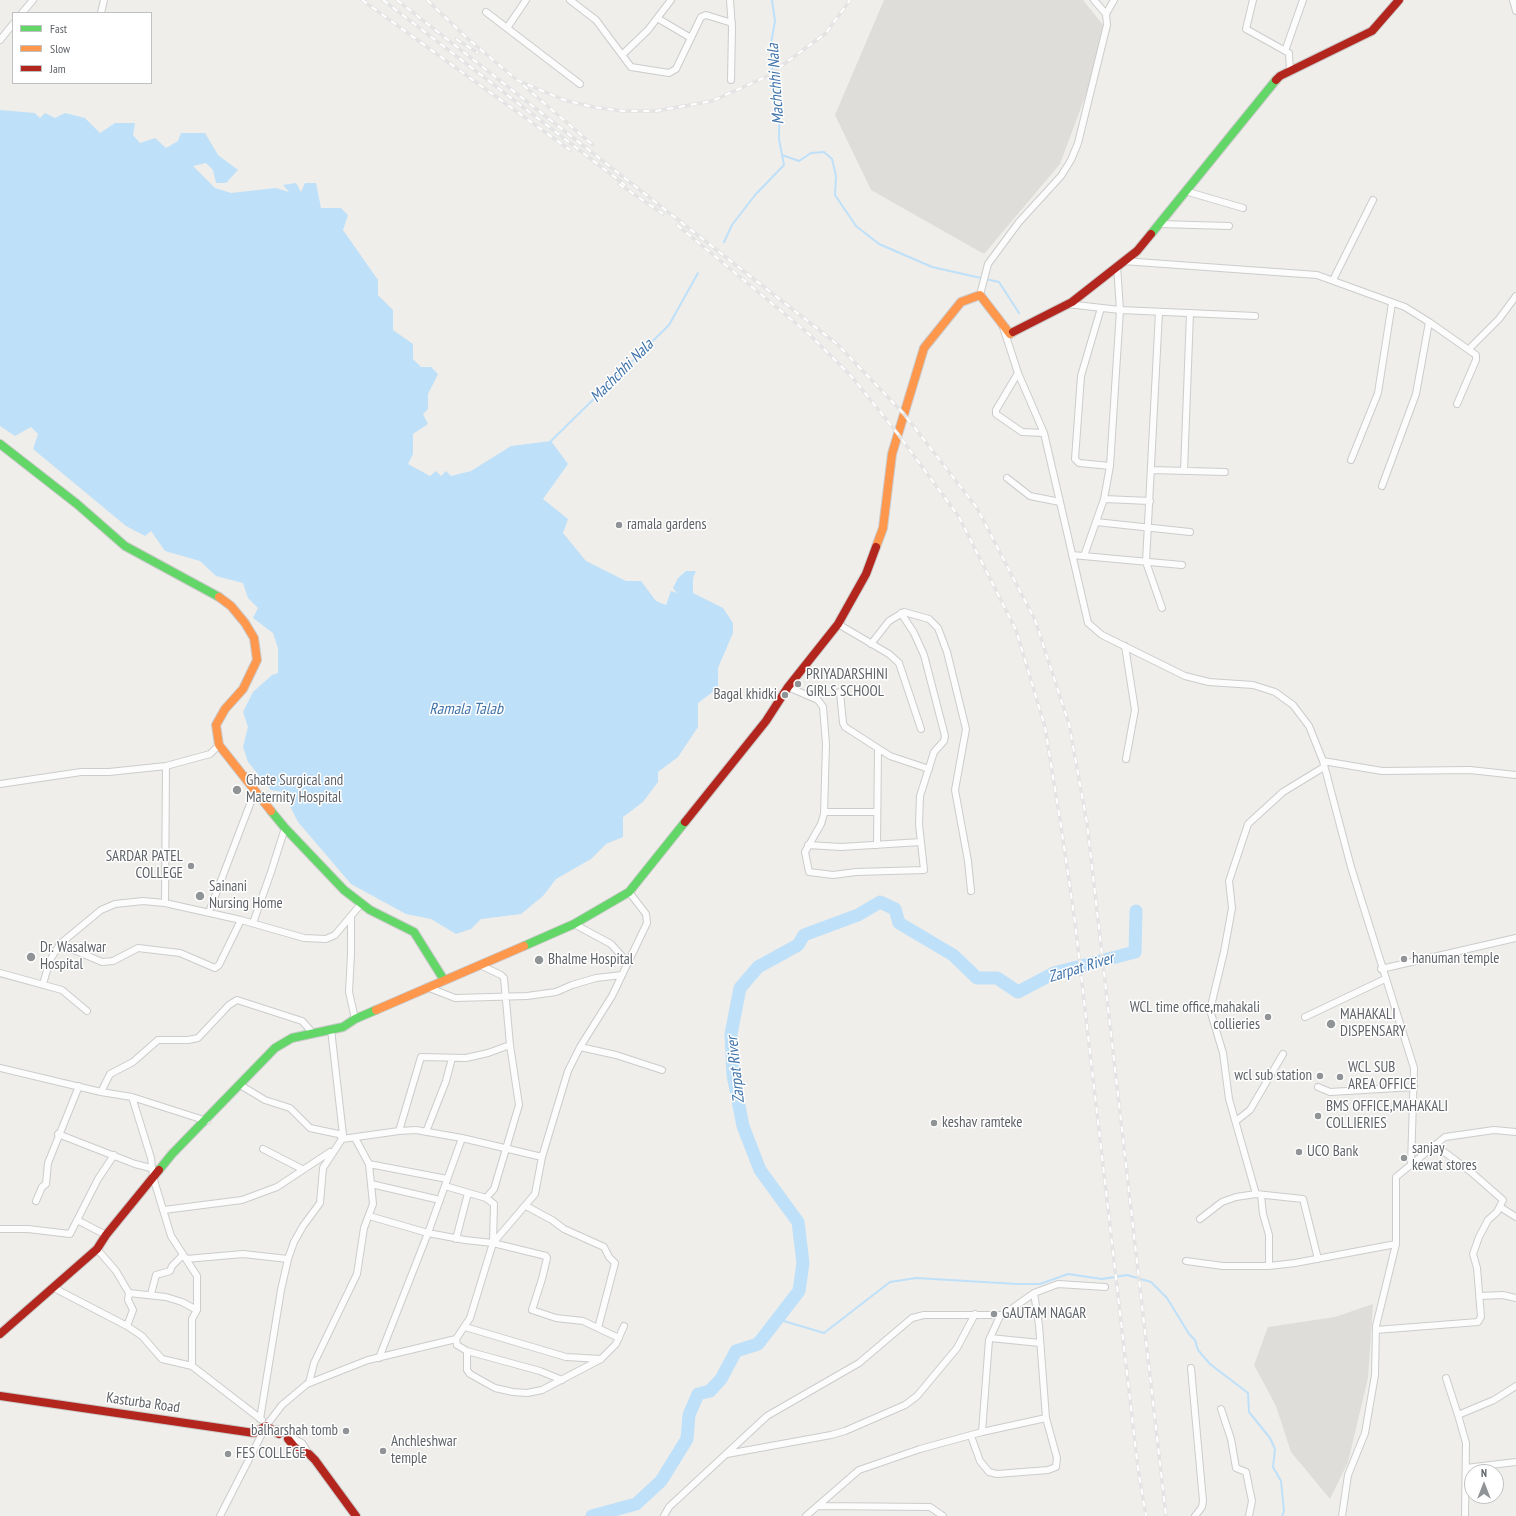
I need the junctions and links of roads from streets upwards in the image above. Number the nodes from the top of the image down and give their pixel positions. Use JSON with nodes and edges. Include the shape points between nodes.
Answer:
{"nodes":[{"id":1,"x":33,"y":0,"type":"edge"},
{"id":2,"x":104,"y":0,"type":"edge"},
{"id":3,"x":526,"y":0,"type":"edge"},
{"id":4,"x":570,"y":0,"type":"edge"},
{"id":5,"x":671,"y":0,"type":"edge"},
{"id":6,"x":730,"y":0,"type":"edge"},
{"id":7,"x":1094,"y":0,"type":"edge"},
{"id":8,"x":1114,"y":0,"type":"edge"},
{"id":9,"x":1253,"y":0,"type":"edge"},
{"id":10,"x":1303,"y":0,"type":"edge"},
{"id":11,"x":1398,"y":0,"type":"edge"},
{"id":12,"x":1513,"y":0,"type":"edge"},
{"id":13,"x":1516,"y":11,"type":"edge"},
{"id":14,"x":23,"y":12,"type":"edge"},
{"id":15,"x":101,"y":12,"type":"edge"},
{"id":16,"x":486,"y":12,"type":"dead end"},
{"id":17,"x":1106,"y":14,"type":"junction"},
{"id":18,"x":657,"y":18,"type":"junction"},
{"id":19,"x":732,"y":23,"type":"junction"},
{"id":20,"x":12,"y":25,"type":"edge"},
{"id":21,"x":507,"y":28,"type":"junction"},
{"id":22,"x":691,"y":38,"type":"junction"},
{"id":23,"x":0,"y":40,"type":"edge"},
{"id":24,"x":1285,"y":51,"type":"junction"},
{"id":25,"x":622,"y":55,"type":"junction"},
{"id":26,"x":1290,"y":72,"type":"junction"},
{"id":27,"x":731,"y":80,"type":"dead end"},
{"id":28,"x":580,"y":84,"type":"dead end"},
{"id":29,"x":1185,"y":191,"type":"junction"},
{"id":30,"x":1372,"y":200,"type":"dead end"},
{"id":31,"x":1243,"y":208,"type":"dead end"},
{"id":32,"x":1159,"y":224,"type":"junction"},
{"id":33,"x":1229,"y":226,"type":"dead end"},
{"id":34,"x":1120,"y":263,"type":"junction"},
{"id":35,"x":1333,"y":280,"type":"junction"},
{"id":36,"x":980,"y":295,"type":"junction"},
{"id":37,"x":1516,"y":296,"type":"edge"},
{"id":38,"x":1392,"y":303,"type":"junction"},
{"id":39,"x":1067,"y":304,"type":"junction"},
{"id":40,"x":1101,"y":308,"type":"junction"},
{"id":41,"x":1120,"y":310,"type":"junction"},
{"id":42,"x":1159,"y":312,"type":"junction"},
{"id":43,"x":1190,"y":313,"type":"junction"},
{"id":44,"x":1254,"y":316,"type":"dead end"},
{"id":45,"x":1429,"y":322,"type":"junction"},
{"id":46,"x":1002,"y":324,"type":"junction"},
{"id":47,"x":1469,"y":349,"type":"junction"},
{"id":48,"x":1018,"y":373,"type":"junction"},
{"id":49,"x":1457,"y":404,"type":"dead end"},
{"id":50,"x":1044,"y":433,"type":"junction"},
{"id":51,"x":0,"y":444,"type":"edge"},
{"id":52,"x":1351,"y":460,"type":"dead end"},
{"id":53,"x":1110,"y":466,"type":"junction"},
{"id":54,"x":1152,"y":470,"type":"junction"},
{"id":55,"x":1184,"y":471,"type":"junction"},
{"id":56,"x":1225,"y":472,"type":"dead end"},
{"id":57,"x":1007,"y":478,"type":"dead end"},
{"id":58,"x":1382,"y":486,"type":"dead end"},
{"id":59,"x":1104,"y":499,"type":"junction"},
{"id":60,"x":1150,"y":501,"type":"junction"},
{"id":61,"x":1060,"y":502,"type":"junction"},
{"id":62,"x":1096,"y":522,"type":"junction"},
{"id":63,"x":1149,"y":528,"type":"junction"},
{"id":64,"x":1190,"y":532,"type":"dead end"},
{"id":65,"x":1072,"y":555,"type":"junction"},
{"id":66,"x":1084,"y":556,"type":"junction"},
{"id":67,"x":1146,"y":562,"type":"junction"},
{"id":68,"x":1182,"y":565,"type":"dead end"},
{"id":69,"x":1162,"y":608,"type":"dead end"},
{"id":70,"x":901,"y":614,"type":"junction"},
{"id":71,"x":838,"y":624,"type":"junction"},
{"id":72,"x":871,"y":644,"type":"junction"},
{"id":73,"x":1125,"y":646,"type":"junction"},
{"id":74,"x":788,"y":687,"type":"junction"},
{"id":75,"x":840,"y":692,"type":"dead end"},
{"id":76,"x":920,"y":729,"type":"dead end"},
{"id":77,"x":219,"y":745,"type":"junction"},
{"id":78,"x":878,"y":750,"type":"junction"},
{"id":79,"x":1126,"y":759,"type":"dead end"},
{"id":80,"x":1323,"y":764,"type":"junction"},
{"id":81,"x":166,"y":766,"type":"junction"},
{"id":82,"x":929,"y":769,"type":"junction"},
{"id":83,"x":1516,"y":775,"type":"edge"},
{"id":84,"x":0,"y":784,"type":"edge"},
{"id":85,"x":255,"y":791,"type":"junction"},
{"id":86,"x":824,"y":812,"type":"junction"},
{"id":87,"x":877,"y":812,"type":"junction"},
{"id":88,"x":284,"y":828,"type":"junction"},
{"id":89,"x":921,"y":842,"type":"junction"},
{"id":90,"x":877,"y":845,"type":"junction"},
{"id":91,"x":808,"y":846,"type":"junction"},
{"id":92,"x":971,"y":891,"type":"dead end"},
{"id":93,"x":629,"y":892,"type":"junction"},
{"id":94,"x":165,"y":903,"type":"junction"},
{"id":95,"x":361,"y":904,"type":"junction"},
{"id":96,"x":209,"y":912,"type":"junction"},
{"id":97,"x":351,"y":916,"type":"junction"},
{"id":98,"x":241,"y":920,"type":"junction"},
{"id":99,"x":253,"y":923,"type":"junction"},
{"id":100,"x":574,"y":924,"type":"junction"},
{"id":101,"x":1516,"y":938,"type":"edge"},
{"id":102,"x":60,"y":944,"type":"junction"},
{"id":103,"x":628,"y":963,"type":"junction"},
{"id":104,"x":480,"y":965,"type":"junction"},
{"id":105,"x":1382,"y":969,"type":"junction"},
{"id":106,"x":0,"y":973,"type":"edge"},
{"id":107,"x":622,"y":975,"type":"junction"},
{"id":108,"x":1385,"y":979,"type":"junction"},
{"id":109,"x":444,"y":980,"type":"junction"},
{"id":110,"x":43,"y":984,"type":"junction"},
{"id":111,"x":427,"y":987,"type":"junction"},
{"id":112,"x":506,"y":997,"type":"junction"},
{"id":113,"x":87,"y":1011,"type":"dead end"},
{"id":114,"x":1304,"y":1018,"type":"dead end"},
{"id":115,"x":355,"y":1019,"type":"junction"},
{"id":116,"x":331,"y":1029,"type":"junction"},
{"id":117,"x":312,"y":1032,"type":"junction"},
{"id":118,"x":510,"y":1046,"type":"junction"},
{"id":119,"x":580,"y":1047,"type":"junction"},
{"id":120,"x":1282,"y":1054,"type":"dead end"},
{"id":121,"x":452,"y":1058,"type":"junction"},
{"id":122,"x":0,"y":1068,"type":"edge"},
{"id":123,"x":662,"y":1070,"type":"dead end"},
{"id":124,"x":240,"y":1085,"type":"junction"},
{"id":125,"x":79,"y":1086,"type":"junction"},
{"id":126,"x":1318,"y":1087,"type":"dead end"},
{"id":127,"x":1414,"y":1088,"type":"junction"},
{"id":128,"x":101,"y":1092,"type":"junction"},
{"id":129,"x":132,"y":1097,"type":"junction"},
{"id":130,"x":206,"y":1121,"type":"junction"},
{"id":131,"x":1236,"y":1121,"type":"junction"},
{"id":132,"x":399,"y":1131,"type":"junction"},
{"id":133,"x":426,"y":1132,"type":"junction"},
{"id":134,"x":1516,"y":1132,"type":"edge"},
{"id":135,"x":58,"y":1134,"type":"junction"},
{"id":136,"x":341,"y":1138,"type":"junction"},
{"id":137,"x":355,"y":1138,"type":"junction"},
{"id":138,"x":462,"y":1138,"type":"junction"},
{"id":139,"x":1435,"y":1145,"type":"junction"},
{"id":140,"x":506,"y":1148,"type":"junction"},
{"id":141,"x":263,"y":1149,"type":"dead end"},
{"id":142,"x":114,"y":1155,"type":"junction"},
{"id":143,"x":542,"y":1157,"type":"junction"},
{"id":144,"x":369,"y":1164,"type":"junction"},
{"id":145,"x":1411,"y":1165,"type":"junction"},
{"id":146,"x":151,"y":1168,"type":"junction"},
{"id":147,"x":302,"y":1169,"type":"junction"},
{"id":148,"x":153,"y":1177,"type":"junction"},
{"id":149,"x":446,"y":1182,"type":"junction"},
{"id":150,"x":371,"y":1184,"type":"junction"},
{"id":151,"x":468,"y":1193,"type":"junction"},
{"id":152,"x":1259,"y":1194,"type":"junction"},
{"id":153,"x":486,"y":1198,"type":"junction"},
{"id":154,"x":440,"y":1200,"type":"junction"},
{"id":155,"x":36,"y":1201,"type":"dead end"},
{"id":156,"x":526,"y":1206,"type":"junction"},
{"id":157,"x":1500,"y":1207,"type":"junction"},
{"id":158,"x":164,"y":1210,"type":"junction"},
{"id":159,"x":369,"y":1216,"type":"junction"},
{"id":160,"x":1516,"y":1217,"type":"edge"},
{"id":161,"x":1200,"y":1219,"type":"dead end"},
{"id":162,"x":77,"y":1220,"type":"junction"},
{"id":163,"x":0,"y":1229,"type":"edge"},
{"id":164,"x":428,"y":1233,"type":"junction"},
{"id":165,"x":106,"y":1235,"type":"junction"},
{"id":166,"x":456,"y":1238,"type":"junction"},
{"id":167,"x":493,"y":1243,"type":"junction"},
{"id":168,"x":1396,"y":1244,"type":"junction"},
{"id":169,"x":97,"y":1249,"type":"junction"},
{"id":170,"x":185,"y":1257,"type":"junction"},
{"id":171,"x":288,"y":1259,"type":"junction"},
{"id":172,"x":1318,"y":1259,"type":"junction"},
{"id":173,"x":1186,"y":1261,"type":"dead end"},
{"id":174,"x":1269,"y":1266,"type":"junction"},
{"id":175,"x":1104,"y":1287,"type":"dead end"},
{"id":176,"x":54,"y":1288,"type":"junction"},
{"id":177,"x":129,"y":1293,"type":"junction"},
{"id":178,"x":1034,"y":1293,"type":"junction"},
{"id":179,"x":151,"y":1294,"type":"junction"},
{"id":180,"x":1480,"y":1296,"type":"junction"},
{"id":181,"x":1516,"y":1298,"type":"edge"},
{"id":182,"x":197,"y":1310,"type":"junction"},
{"id":183,"x":975,"y":1314,"type":"junction"},
{"id":184,"x":1000,"y":1316,"type":"junction"},
{"id":185,"x":127,"y":1326,"type":"junction"},
{"id":186,"x":624,"y":1326,"type":"dead end"},
{"id":187,"x":465,"y":1327,"type":"junction"},
{"id":188,"x":598,"y":1328,"type":"junction"},
{"id":189,"x":1376,"y":1330,"type":"junction"},
{"id":190,"x":0,"y":1334,"type":"edge"},
{"id":191,"x":619,"y":1338,"type":"junction"},
{"id":192,"x":990,"y":1338,"type":"junction"},
{"id":193,"x":456,"y":1339,"type":"junction"},
{"id":194,"x":1040,"y":1343,"type":"junction"},
{"id":195,"x":467,"y":1351,"type":"junction"},
{"id":196,"x":379,"y":1358,"type":"junction"},
{"id":197,"x":601,"y":1360,"type":"junction"},
{"id":198,"x":192,"y":1366,"type":"junction"},
{"id":199,"x":1191,"y":1368,"type":"dead end"},
{"id":200,"x":1446,"y":1378,"type":"dead end"},
{"id":201,"x":562,"y":1380,"type":"junction"},
{"id":202,"x":309,"y":1383,"type":"junction"},
{"id":203,"x":1516,"y":1386,"type":"edge"},
{"id":204,"x":0,"y":1396,"type":"edge"},
{"id":205,"x":1221,"y":1409,"type":"dead end"},
{"id":206,"x":1458,"y":1415,"type":"junction"},
{"id":207,"x":1046,"y":1418,"type":"junction"},
{"id":208,"x":260,"y":1419,"type":"junction"},
{"id":209,"x":267,"y":1425,"type":"junction"},
{"id":210,"x":982,"y":1432,"type":"junction"},
{"id":211,"x":279,"y":1434,"type":"dead end"},
{"id":212,"x":971,"y":1436,"type":"junction"},
{"id":213,"x":288,"y":1439,"type":"dead end"},
{"id":214,"x":309,"y":1454,"type":"junction"},
{"id":215,"x":728,"y":1454,"type":"junction"},
{"id":216,"x":1516,"y":1462,"type":"edge"},
{"id":217,"x":1466,"y":1464,"type":"edge"},
{"id":218,"x":1499,"y":1464,"type":"edge"},
{"id":219,"x":1466,"y":1504,"type":"edge"},
{"id":220,"x":818,"y":1506,"type":"junction"},
{"id":221,"x":220,"y":1516,"type":"edge"},
{"id":222,"x":356,"y":1516,"type":"edge"},
{"id":223,"x":664,"y":1516,"type":"edge"},
{"id":224,"x":806,"y":1516,"type":"edge"},
{"id":225,"x":943,"y":1516,"type":"edge"},
{"id":226,"x":1195,"y":1516,"type":"edge"},
{"id":227,"x":1249,"y":1516,"type":"edge"},
{"id":228,"x":1342,"y":1516,"type":"edge"},
{"id":229,"x":1466,"y":1516,"type":"edge"}],
"edges":[{"from":1,"to":14,"type":"street"},
{"from":2,"to":15,"type":"street"},
{"from":3,"to":21,"type":"street"},
{"from":4,"to":25,"type":"street","via":[[596,20]]},
{"from":5,"to":18,"type":"street"},
{"from":6,"to":19,"type":"street"},
{"from":7,"to":17,"type":"street"},
{"from":8,"to":17,"type":"street"},
{"from":9,"to":24,"type":"street","via":[[1246,29]]},
{"from":10,"to":24,"type":"street"},
{"from":11,"to":26,"type":"street","via":[[1372,31]]},
{"from":12,"to":13,"type":"street"},
{"from":16,"to":21,"type":"street"},
{"from":17,"to":36,"type":"street","via":[[1105,41],[1078,143],[1071,160],[1061,176],[1019,222],[988,264]]},
{"from":18,"to":22,"type":"street"},
{"from":18,"to":25,"type":"street"},
{"from":19,"to":22,"type":"street","via":[[704,15]]},
{"from":19,"to":27,"type":"street"},
{"from":20,"to":23,"type":"street"},
{"from":21,"to":28,"type":"street"},
{"from":22,"to":25,"type":"street","via":[[676,69],[669,74],[636,69],[628,64]]},
{"from":24,"to":26,"type":"street","via":[[1289,52]]},
{"from":26,"to":29,"type":"street","via":[[1280,76]]},
{"from":29,"to":31,"type":"street"},
{"from":29,"to":32,"type":"street"},
{"from":30,"to":35,"type":"street"},
{"from":32,"to":33,"type":"street"},
{"from":32,"to":34,"type":"street","via":[[1137,250]]},
{"from":34,"to":35,"type":"street","via":[[1309,274]]},
{"from":34,"to":39,"type":"street"},
{"from":34,"to":41,"type":"street"},
{"from":35,"to":38,"type":"street"},
{"from":36,"to":46,"type":"street"},
{"from":36,"to":71,"type":"street","via":[[961,302],[924,348],[892,454],[883,528],[866,574]]},
{"from":37,"to":47,"type":"street","via":[[1499,319]]},
{"from":38,"to":45,"type":"street","via":[[1412,311]]},
{"from":38,"to":52,"type":"street","via":[[1378,393]]},
{"from":39,"to":40,"type":"street"},
{"from":39,"to":46,"type":"street","via":[[1010,334]]},
{"from":40,"to":41,"type":"street"},
{"from":40,"to":53,"type":"street","via":[[1081,376],[1076,459],[1079,463]]},
{"from":41,"to":42,"type":"street"},
{"from":41,"to":53,"type":"street"},
{"from":42,"to":43,"type":"street"},
{"from":42,"to":54,"type":"street"},
{"from":43,"to":44,"type":"street"},
{"from":43,"to":55,"type":"street"},
{"from":45,"to":47,"type":"street"},
{"from":45,"to":58,"type":"street","via":[[1416,394]]},
{"from":46,"to":48,"type":"street"},
{"from":47,"to":49,"type":"street","via":[[1476,355],[1476,360]]},
{"from":48,"to":50,"type":"street"},
{"from":48,"to":50,"type":"street","via":[[996,414],[1022,432]]},
{"from":50,"to":61,"type":"street"},
{"from":51,"to":77,"type":"street","via":[[77,504],[125,546],[215,594],[231,606],[245,623],[254,638],[257,660],[243,689],[225,709],[216,725]]},
{"from":53,"to":59,"type":"street"},
{"from":54,"to":55,"type":"street"},
{"from":54,"to":60,"type":"street"},
{"from":55,"to":56,"type":"street"},
{"from":57,"to":61,"type":"street","via":[[1030,496]]},
{"from":59,"to":60,"type":"street"},
{"from":59,"to":62,"type":"street"},
{"from":60,"to":63,"type":"street"},
{"from":61,"to":65,"type":"street"},
{"from":62,"to":63,"type":"street"},
{"from":62,"to":66,"type":"street"},
{"from":63,"to":64,"type":"street"},
{"from":63,"to":67,"type":"street"},
{"from":65,"to":66,"type":"street"},
{"from":65,"to":73,"type":"street","via":[[1088,623],[1096,631]]},
{"from":66,"to":67,"type":"street"},
{"from":67,"to":68,"type":"street"},
{"from":67,"to":69,"type":"street"},
{"from":70,"to":72,"type":"street","via":[[886,624]]},
{"from":70,"to":82,"type":"street","via":[[914,633],[924,655],[945,736],[944,742],[936,749]]},
{"from":70,"to":92,"type":"street","via":[[907,612],[929,619],[938,628],[956,687],[966,732],[956,779],[956,798]]},
{"from":71,"to":72,"type":"street"},
{"from":71,"to":74,"type":"street"},
{"from":72,"to":76,"type":"street","via":[[889,654],[900,666]]},
{"from":73,"to":79,"type":"street","via":[[1135,710]]},
{"from":73,"to":80,"type":"street","via":[[1185,676],[1209,682],[1253,685],[1283,697],[1302,714]]},
{"from":74,"to":86,"type":"street","via":[[818,700],[823,707],[826,744]]},
{"from":74,"to":93,"type":"street","via":[[766,721]]},
{"from":75,"to":78,"type":"street","via":[[844,725]]},
{"from":77,"to":81,"type":"street","via":[[210,754]]},
{"from":77,"to":85,"type":"street"},
{"from":78,"to":82,"type":"street"},
{"from":78,"to":87,"type":"street"},
{"from":80,"to":83,"type":"street","via":[[1389,772],[1470,770]]},
{"from":80,"to":105,"type":"street"},
{"from":80,"to":131,"type":"street","via":[[1282,792],[1248,824],[1229,881],[1232,908],[1210,1010],[1223,1053],[1228,1094]]},
{"from":81,"to":84,"type":"street","via":[[81,772]]},
{"from":81,"to":94,"type":"street"},
{"from":82,"to":89,"type":"street","via":[[920,798]]},
{"from":85,"to":88,"type":"street"},
{"from":85,"to":96,"type":"street"},
{"from":86,"to":87,"type":"street"},
{"from":86,"to":91,"type":"street","via":[[821,824]]},
{"from":87,"to":90,"type":"street"},
{"from":88,"to":95,"type":"street"},
{"from":88,"to":99,"type":"street","via":[[272,872]]},
{"from":89,"to":90,"type":"street"},
{"from":89,"to":91,"type":"street","via":[[923,870],[833,875],[809,872],[805,852]]},
{"from":90,"to":91,"type":"street"},
{"from":93,"to":100,"type":"street"},
{"from":93,"to":103,"type":"street","via":[[648,919]]},
{"from":94,"to":96,"type":"street"},
{"from":94,"to":102,"type":"street","via":[[144,901],[110,905],[97,912]]},
{"from":95,"to":97,"type":"street"},
{"from":95,"to":109,"type":"street","via":[[414,932]]},
{"from":96,"to":98,"type":"street"},
{"from":97,"to":99,"type":"street","via":[[332,938],[326,939],[304,938]]},
{"from":97,"to":115,"type":"street","via":[[349,992]]},
{"from":98,"to":99,"type":"street"},
{"from":98,"to":102,"type":"street","via":[[218,967],[180,953],[138,948],[113,961],[102,962]]},
{"from":100,"to":103,"type":"street","via":[[611,944]]},
{"from":100,"to":104,"type":"street"},
{"from":101,"to":105,"type":"street"},
{"from":102,"to":110,"type":"street","via":[[50,960]]},
{"from":103,"to":107,"type":"street"},
{"from":104,"to":109,"type":"street"},
{"from":104,"to":112,"type":"street","via":[[503,976]]},
{"from":105,"to":108,"type":"street"},
{"from":106,"to":110,"type":"street"},
{"from":107,"to":112,"type":"street","via":[[593,979],[556,992]]},
{"from":107,"to":119,"type":"street"},
{"from":108,"to":114,"type":"street"},
{"from":108,"to":127,"type":"street","via":[[1412,1059]]},
{"from":109,"to":111,"type":"street"},
{"from":110,"to":113,"type":"street","via":[[62,990]]},
{"from":111,"to":112,"type":"street","via":[[453,997]]},
{"from":111,"to":115,"type":"street"},
{"from":112,"to":118,"type":"street"},
{"from":115,"to":116,"type":"street","via":[[343,1027]]},
{"from":116,"to":117,"type":"street"},
{"from":116,"to":136,"type":"street"},
{"from":117,"to":124,"type":"street","via":[[292,1038],[275,1048]]},
{"from":117,"to":128,"type":"street","via":[[302,1021],[237,1000],[229,1005],[198,1038],[158,1040],[133,1062],[110,1074]]},
{"from":118,"to":121,"type":"street","via":[[476,1057]]},
{"from":118,"to":140,"type":"street","via":[[519,1105]]},
{"from":119,"to":123,"type":"street","via":[[616,1055]]},
{"from":119,"to":143,"type":"street","via":[[560,1094]]},
{"from":120,"to":131,"type":"street","via":[[1250,1110]]},
{"from":121,"to":132,"type":"street","via":[[420,1059]]},
{"from":121,"to":133,"type":"street"},
{"from":122,"to":125,"type":"street"},
{"from":124,"to":130,"type":"street"},
{"from":124,"to":136,"type":"street","via":[[265,1100],[290,1108],[311,1129]]},
{"from":125,"to":128,"type":"street"},
{"from":125,"to":135,"type":"street"},
{"from":126,"to":127,"type":"street","via":[[1330,1092]]},
{"from":127,"to":145,"type":"street"},
{"from":128,"to":129,"type":"street"},
{"from":129,"to":130,"type":"street"},
{"from":129,"to":146,"type":"street","via":[[151,1158]]},
{"from":130,"to":148,"type":"street","via":[[172,1154]]},
{"from":131,"to":152,"type":"street"},
{"from":132,"to":133,"type":"street"},
{"from":132,"to":137,"type":"street"},
{"from":133,"to":138,"type":"street"},
{"from":134,"to":139,"type":"street","via":[[1494,1130],[1445,1137]]},
{"from":135,"to":142,"type":"street"},
{"from":135,"to":155,"type":"street","via":[[48,1164],[46,1184]]},
{"from":136,"to":137,"type":"street"},
{"from":136,"to":147,"type":"street","via":[[330,1154]]},
{"from":136,"to":171,"type":"street","via":[[323,1168],[320,1203],[300,1231]]},
{"from":137,"to":144,"type":"street"},
{"from":138,"to":140,"type":"street"},
{"from":138,"to":149,"type":"street"},
{"from":139,"to":145,"type":"street"},
{"from":139,"to":157,"type":"street","via":[[1503,1199]]},
{"from":140,"to":143,"type":"street"},
{"from":140,"to":153,"type":"street","via":[[494,1189]]},
{"from":141,"to":147,"type":"street"},
{"from":142,"to":146,"type":"street"},
{"from":142,"to":162,"type":"street","via":[[98,1179]]},
{"from":143,"to":156,"type":"street","via":[[535,1194]]},
{"from":144,"to":149,"type":"street"},
{"from":144,"to":150,"type":"street"},
{"from":145,"to":168,"type":"street","via":[[1396,1177]]},
{"from":146,"to":148,"type":"street"},
{"from":147,"to":158,"type":"street","via":[[277,1187],[242,1200]]},
{"from":148,"to":158,"type":"street"},
{"from":148,"to":165,"type":"street"},
{"from":149,"to":151,"type":"street"},
{"from":149,"to":154,"type":"street"},
{"from":150,"to":154,"type":"street"},
{"from":150,"to":159,"type":"street","via":[[373,1204]]},
{"from":151,"to":153,"type":"street"},
{"from":151,"to":166,"type":"street"},
{"from":152,"to":161,"type":"street","via":[[1228,1199]]},
{"from":152,"to":172,"type":"street","via":[[1303,1199]]},
{"from":152,"to":174,"type":"street","via":[[1269,1235]]},
{"from":153,"to":167,"type":"street","via":[[494,1204]]},
{"from":154,"to":164,"type":"street"},
{"from":156,"to":167,"type":"street"},
{"from":156,"to":188,"type":"street","via":[[564,1229],[604,1247],[616,1264]]},
{"from":157,"to":160,"type":"street"},
{"from":157,"to":180,"type":"street","via":[[1488,1220],[1473,1254]]},
{"from":158,"to":170,"type":"street","via":[[170,1236]]},
{"from":159,"to":164,"type":"street"},
{"from":159,"to":202,"type":"street","via":[[363,1231],[357,1274],[314,1363]]},
{"from":162,"to":163,"type":"street","via":[[69,1234],[28,1229]]},
{"from":162,"to":165,"type":"street"},
{"from":164,"to":166,"type":"street"},
{"from":164,"to":196,"type":"street"},
{"from":165,"to":169,"type":"street"},
{"from":166,"to":167,"type":"street"},
{"from":167,"to":187,"type":"street"},
{"from":167,"to":188,"type":"street","via":[[547,1257],[532,1310],[563,1320],[579,1320]]},
{"from":168,"to":172,"type":"street"},
{"from":168,"to":189,"type":"street"},
{"from":169,"to":176,"type":"street"},
{"from":169,"to":177,"type":"street","via":[[116,1271]]},
{"from":170,"to":171,"type":"street","via":[[243,1254]]},
{"from":170,"to":179,"type":"street","via":[[172,1266],[170,1271],[156,1275]]},
{"from":170,"to":182,"type":"street","via":[[197,1276]]},
{"from":171,"to":208,"type":"street","via":[[279,1297]]},
{"from":172,"to":174,"type":"street"},
{"from":173,"to":174,"type":"street","via":[[1223,1266]]},
{"from":175,"to":178,"type":"street","via":[[1058,1284]]},
{"from":176,"to":185,"type":"street"},
{"from":176,"to":190,"type":"street"},
{"from":177,"to":179,"type":"street"},
{"from":177,"to":185,"type":"street","via":[[128,1300],[132,1310]]},
{"from":178,"to":184,"type":"street"},
{"from":178,"to":194,"type":"street"},
{"from":179,"to":182,"type":"street","via":[[174,1299]]},
{"from":180,"to":181,"type":"street","via":[[1503,1295]]},
{"from":180,"to":189,"type":"street","via":[[1482,1315],[1478,1322]]},
{"from":182,"to":198,"type":"street","via":[[192,1319]]},
{"from":183,"to":184,"type":"street"},
{"from":183,"to":215,"type":"street","via":[[924,1315],[912,1318],[859,1363],[767,1416]]},
{"from":183,"to":215,"type":"street","via":[[957,1348],[917,1396],[905,1405],[831,1435]]},
{"from":184,"to":192,"type":"street"},
{"from":185,"to":198,"type":"street","via":[[142,1336],[162,1359]]},
{"from":186,"to":191,"type":"street"},
{"from":187,"to":193,"type":"street"},
{"from":187,"to":197,"type":"street","via":[[566,1357]]},
{"from":188,"to":191,"type":"street"},
{"from":189,"to":228,"type":"street","via":[[1375,1374],[1365,1433],[1348,1476]]},
{"from":191,"to":197,"type":"street"},
{"from":192,"to":194,"type":"street"},
{"from":192,"to":210,"type":"street"},
{"from":193,"to":195,"type":"street","via":[[457,1345]]},
{"from":193,"to":196,"type":"street"},
{"from":194,"to":207,"type":"street"},
{"from":195,"to":201,"type":"street","via":[[540,1371]]},
{"from":195,"to":201,"type":"street","via":[[467,1370],[470,1374],[495,1388],[513,1392],[532,1392]]},
{"from":196,"to":202,"type":"street"},
{"from":197,"to":201,"type":"street"},
{"from":198,"to":208,"type":"street"},
{"from":199,"to":226,"type":"street","via":[[1203,1501]]},
{"from":200,"to":206,"type":"street"},
{"from":202,"to":209,"type":"street","via":[[282,1405]]},
{"from":203,"to":206,"type":"street","via":[[1494,1400]]},
{"from":204,"to":209,"type":"street","name":"Kasturba Road","via":[[254,1433]]},
{"from":205,"to":227,"type":"street","via":[[1231,1439],[1236,1468],[1246,1472],[1252,1501]]},
{"from":206,"to":217,"type":"street","via":[[1466,1443]]},
{"from":207,"to":210,"type":"street"},
{"from":207,"to":212,"type":"street","via":[[1057,1463],[1052,1469],[997,1474],[989,1472],[980,1461]]},
{"from":208,"to":209,"type":"street"},
{"from":209,"to":211,"type":"street"},
{"from":209,"to":214,"type":"street","via":[[302,1443]]},
{"from":209,"to":221,"type":"street"},
{"from":210,"to":212,"type":"street"},
{"from":212,"to":220,"type":"street","via":[[920,1449],[859,1470]]},
{"from":213,"to":214,"type":"street","via":[[296,1449]]},
{"from":214,"to":222,"type":"street"},
{"from":215,"to":223,"type":"street","via":[[669,1507]]},
{"from":216,"to":218,"type":"street"},
{"from":219,"to":229,"type":"street"},
{"from":220,"to":224,"type":"street"},
{"from":220,"to":225,"type":"street","via":[[930,1507]]}]}
